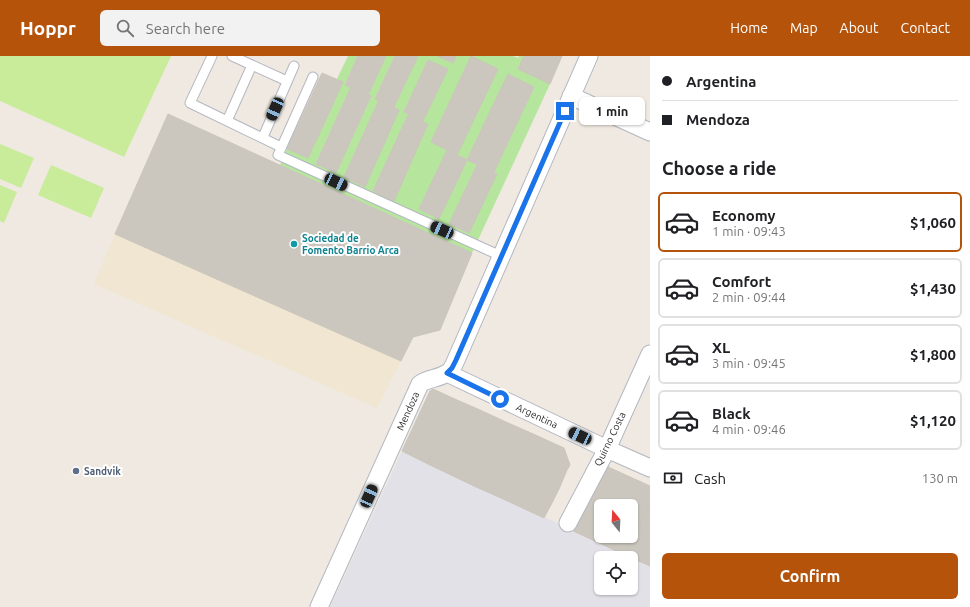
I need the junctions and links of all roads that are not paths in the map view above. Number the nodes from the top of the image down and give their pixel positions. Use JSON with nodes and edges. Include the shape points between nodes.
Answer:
{"nodes":[{"id":1,"x":212,"y":56,"type":"edge"},
{"id":2,"x":232,"y":56,"type":"edge"},
{"id":3,"x":589,"y":56,"type":"edge"},
{"id":4,"x":252,"y":65,"type":"junction"},
{"id":5,"x":294,"y":66,"type":"dead end"},
{"id":6,"x":313,"y":77,"type":"dead end"},
{"id":7,"x":287,"y":81,"type":"junction"},
{"id":8,"x":571,"y":96,"type":"junction"},
{"id":9,"x":227,"y":120,"type":"junction"},
{"id":10,"x":650,"y":132,"type":"edge"},
{"id":11,"x":262,"y":137,"type":"junction"},
{"id":12,"x":281,"y":147,"type":"junction"},
{"id":13,"x":501,"y":256,"type":"junction"},
{"id":14,"x":650,"y":354,"type":"edge"},
{"id":15,"x":447,"y":373,"type":"junction"},
{"id":16,"x":607,"y":449,"type":"junction"},
{"id":17,"x":650,"y":468,"type":"edge"},
{"id":18,"x":568,"y":523,"type":"dead end"},
{"id":19,"x":319,"y":607,"type":"edge"}],
"edges":[{"from":1,"to":9,"type":"lane","via":[[190,103]]},
{"from":2,"to":4,"type":"lane"},
{"from":3,"to":8,"type":"street"},
{"from":4,"to":7,"type":"lane"},
{"from":4,"to":9,"type":"lane"},
{"from":5,"to":7,"type":"lane"},
{"from":6,"to":12,"type":"lane"},
{"from":7,"to":11,"type":"lane"},
{"from":8,"to":10,"type":"street"},
{"from":8,"to":13,"type":"street"},
{"from":9,"to":11,"type":"lane"},
{"from":11,"to":12,"type":"lane"},
{"from":12,"to":13,"type":"lane","via":[[278,155]]},
{"from":13,"to":15,"type":"street","via":[[456,360]]},
{"from":14,"to":16,"type":"street","name":"Quirno Costa"},
{"from":15,"to":16,"type":"street","name":"Argentina"},
{"from":15,"to":19,"type":"street","name":"Mendoza","via":[[420,384]]},
{"from":16,"to":17,"type":"street","name":"Argentina"},
{"from":16,"to":18,"type":"street","name":"Quirno Costa"}]}
